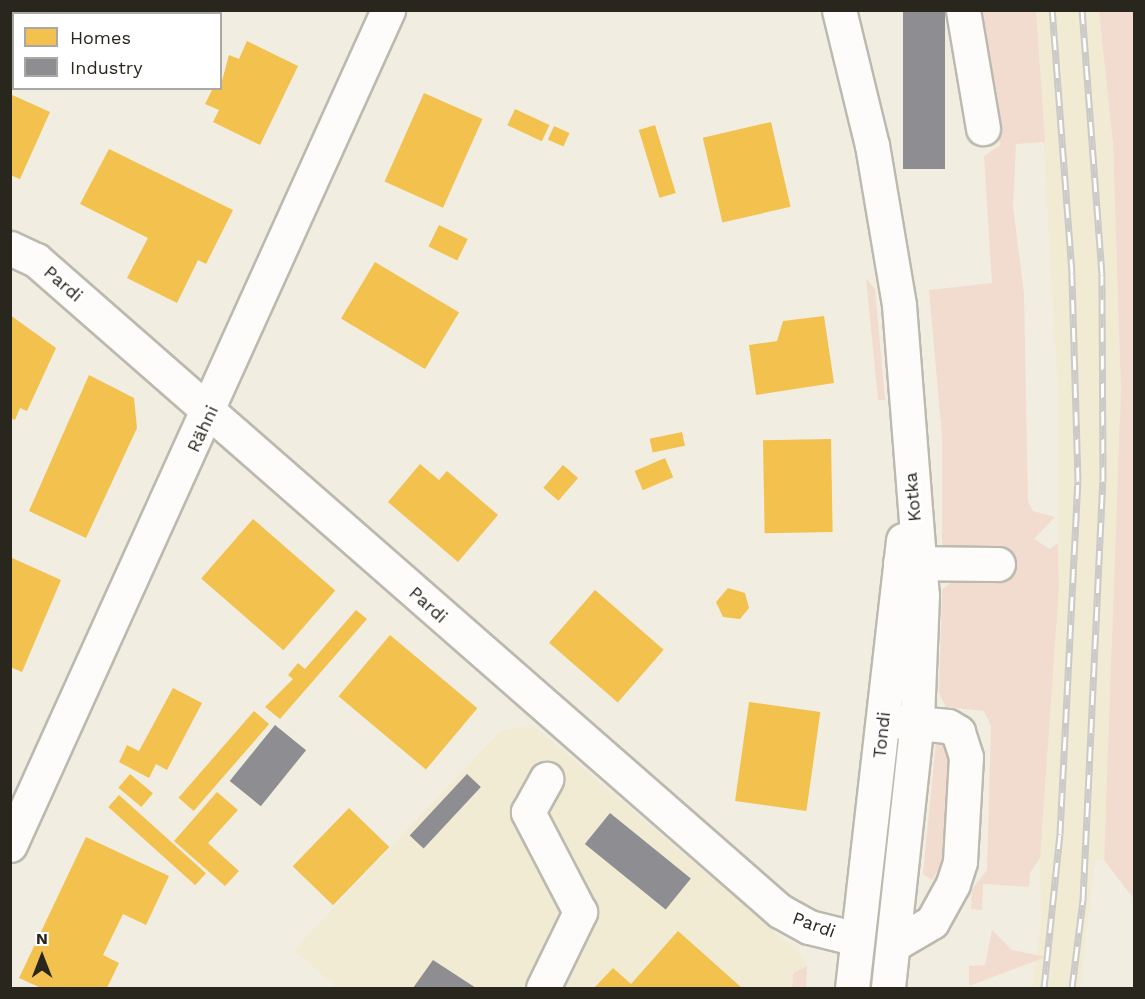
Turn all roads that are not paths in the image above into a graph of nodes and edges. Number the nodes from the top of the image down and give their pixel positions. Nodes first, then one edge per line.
1 (388, 10) edge
2 (839, 10) edge
3 (963, 10) edge
4 (983, 128) dead end
5 (10, 248) edge
6 (211, 411) junction
7 (911, 482) joint
8 (910, 563) junction
9 (999, 564) dead end
10 (917, 720) junction
11 (883, 726) junction
12 (546, 779) dead end
13 (10, 845) edge
14 (857, 939) junction
15 (896, 943) junction
16 (543, 988) edge
17 (852, 988) edge
18 (888, 988) edge

1 - 6 street, Rähni
2 - 7 street, Kotka
3 - 4 street
5 - 6 street, Pardi
6 - 13 street, Rähni
6 - 14 street, Pardi
7 - 8 street, Tondi
8 - 9 street
8 - 10 street
8 - 11 street, Tondi
10 - 11 street
10 - 15 street
10 - 15 street
11 - 14 street, Tondi
12 - 16 street
14 - 17 street, Tondi
15 - 18 street

